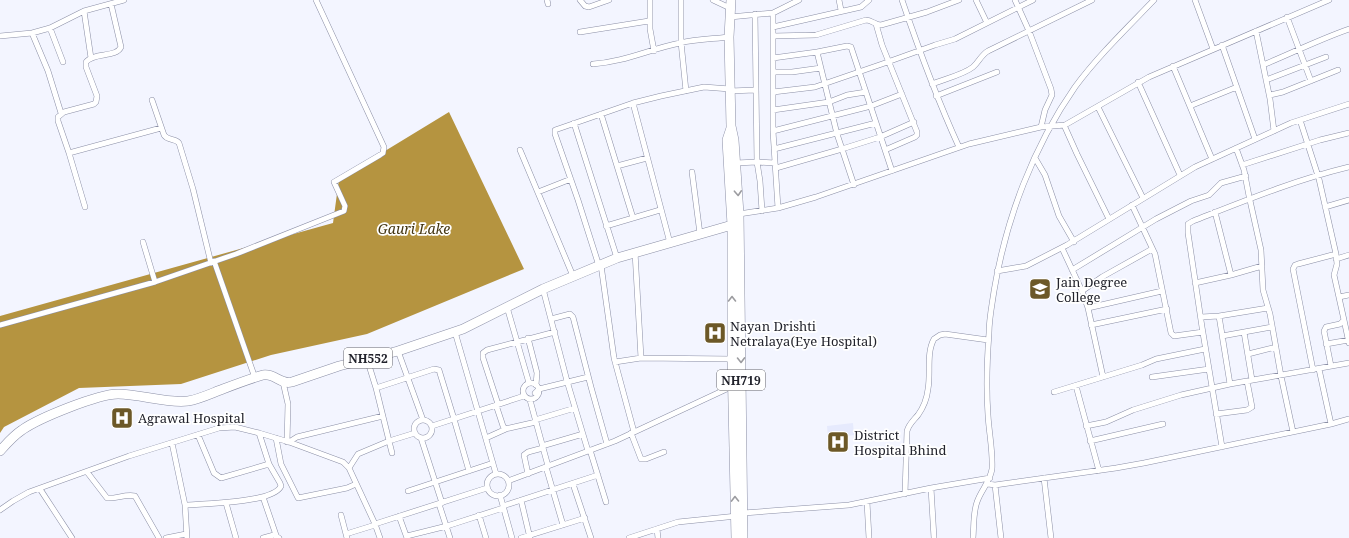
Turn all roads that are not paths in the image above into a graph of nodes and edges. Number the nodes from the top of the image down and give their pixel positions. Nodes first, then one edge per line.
1 (124, 0) edge
2 (316, 0) edge
3 (580, 0) edge
4 (609, 0) edge
5 (650, 0) edge
6 (681, 0) edge
7 (713, 0) edge
8 (783, 0) edge
9 (800, 0) edge
10 (839, 0) edge
11 (869, 0) edge
12 (908, 0) edge
13 (959, 0) edge
14 (976, 0) edge
15 (1015, 0) edge
16 (1033, 0) edge
17 (1092, 0) edge
18 (1154, 0) edge
19 (1195, 0) edge
20 (1329, 0) edge
21 (601, 1) edge
22 (902, 1) edge
23 (112, 4) junction
24 (784, 7) junction
25 (730, 8) edge
26 (1019, 8) junction
27 (841, 10) junction
28 (84, 11) junction
29 (773, 13) junction
30 (755, 14) junction
31 (1287, 17) junction
32 (908, 18) junction
33 (649, 21) junction
34 (987, 23) junction
35 (876, 24) junction
36 (773, 26) junction
37 (50, 28) junction
38 (1349, 29) edge
39 (1029, 31) junction
40 (1256, 31) junction
41 (580, 32) dead end
42 (32, 33) junction
43 (0, 36) edge
44 (773, 36) junction
45 (729, 37) junction
46 (681, 42) junction
47 (1222, 45) junction
48 (1213, 49) junction
49 (1299, 50) junction
50 (654, 51) junction
51 (919, 51) junction
52 (817, 52) junction
53 (1326, 57) dead end
54 (90, 58) junction
55 (773, 58) junction
56 (63, 62) dead end
57 (889, 62) junction
58 (593, 64) dead end
59 (1263, 65) junction
60 (1305, 65) junction
61 (1173, 66) junction
62 (821, 68) junction
63 (1338, 70) dead end
64 (772, 72) junction
65 (859, 72) junction
66 (997, 72) dead end
67 (1266, 80) junction
68 (1311, 81) junction
69 (1138, 82) junction
70 (825, 83) junction
71 (932, 84) junction
72 (1237, 87) junction
73 (730, 90) junction
74 (755, 90) junction
75 (686, 91) junction
76 (772, 92) junction
77 (866, 92) junction
78 (902, 94) junction
79 (1270, 95) junction
80 (936, 96) junction
81 (152, 100) dead end
82 (829, 102) junction
83 (633, 103) junction
84 (1349, 104) edge
85 (871, 106) junction
86 (1190, 106) junction
87 (1098, 107) junction
88 (773, 110) junction
89 (61, 113) junction
90 (601, 114) junction
91 (833, 117) junction
92 (1300, 120) junction
93 (574, 122) junction
94 (914, 122) junction
95 (876, 123) junction
96 (1064, 125) junction
97 (731, 126) junction
98 (1050, 126) junction
99 (1041, 127) junction
100 (161, 128) junction
101 (773, 131) junction
102 (1274, 131) junction
103 (1349, 133) edge
104 (837, 134) junction
105 (880, 137) junction
106 (1254, 139) junction
107 (1308, 144) junction
108 (959, 147) junction
109 (1236, 148) junction
110 (774, 149) junction
111 (842, 149) junction
112 (520, 150) dead end
113 (885, 150) junction
114 (69, 153) junction
115 (647, 158) junction
116 (1035, 158) junction
117 (1212, 159) junction
118 (757, 162) junction
119 (736, 163) junction
120 (1242, 165) junction
121 (617, 166) junction
122 (776, 166) junction
123 (1349, 167) edge
124 (892, 171) junction
125 (692, 172) dead end
126 (1318, 174) junction
127 (1180, 175) junction
128 (1246, 176) junction
129 (571, 179) junction
130 (854, 185) junction
131 (538, 192) junction
132 (1143, 198) junction
133 (1249, 199) junction
134 (1349, 200) edge
135 (1132, 205) junction
136 (1325, 206) junction
137 (85, 207) dead end
138 (778, 208) junction
139 (660, 210) junction
140 (762, 210) junction
141 (1215, 212) junction
142 (633, 218) junction
143 (1109, 219) junction
144 (736, 220) junction
145 (606, 226) junction
146 (1142, 227) junction
147 (700, 234) junction
148 (143, 242) dead end
149 (1074, 242) junction
150 (670, 243) junction
151 (1062, 248) junction
152 (1152, 249) junction
153 (635, 252) junction
154 (1349, 255) edge
155 (1336, 256) junction
156 (617, 258) junction
157 (212, 262) junction
158 (600, 265) junction
159 (1262, 266) junction
160 (1072, 270) junction
161 (997, 271) junction
162 (1231, 275) junction
163 (573, 276) junction
164 (155, 282) junction
165 (1195, 283) junction
166 (543, 289) junction
167 (1082, 291) junction
168 (1162, 291) junction
169 (1349, 295) edge
170 (1339, 297) junction
171 (507, 307) junction
172 (1088, 308) junction
173 (1268, 308) junction
174 (1167, 309) junction
175 (1342, 311) junction
176 (1349, 311) edge
177 (1219, 316) junction
178 (1201, 317) junction
179 (551, 319) junction
180 (1344, 320) junction
181 (1092, 324) junction
182 (0, 325) edge
183 (1272, 327) junction
184 (454, 332) junction
185 (554, 332) junction
186 (1203, 332) junction
187 (1244, 332) junction
188 (1222, 336) junction
189 (528, 338) junction
190 (988, 340) junction
191 (1349, 341) edge
192 (516, 342) junction
193 (1326, 344) junction
194 (1276, 347) junction
195 (1205, 349) junction
196 (398, 351) junction
197 (1248, 354) junction
198 (641, 358) junction
199 (367, 359) junction
200 (732, 359) junction
201 (615, 362) junction
202 (1349, 363) edge
203 (1331, 366) junction
204 (1209, 369) junction
205 (1316, 369) junction
206 (588, 376) junction
207 (1281, 376) junction
208 (1152, 377) dead end
209 (255, 378) junction
210 (408, 378) junction
211 (1103, 378) junction
212 (567, 381) junction
213 (1249, 381) junction
214 (283, 382) junction
215 (741, 382) junction
216 (529, 383) junction
217 (1230, 384) junction
218 (732, 386) junction
219 (1076, 386) junction
220 (376, 388) junction
221 (1212, 388) junction
222 (1054, 392) dead end
223 (531, 394) junction
224 (497, 405) junction
225 (575, 408) junction
226 (478, 411) junction
227 (1216, 414) junction
228 (383, 416) junction
229 (454, 419) junction
230 (1349, 419) edge
231 (423, 420) junction
232 (536, 421) junction
233 (1164, 424) dead end
234 (1331, 424) junction
235 (432, 426) junction
236 (1086, 426) junction
237 (506, 429) junction
238 (1293, 432) junction
239 (258, 433) junction
240 (415, 433) junction
241 (633, 433) junction
242 (583, 434) junction
243 (198, 435) junction
244 (276, 438) junction
245 (421, 438) junction
246 (486, 438) junction
247 (389, 441) junction
248 (1090, 441) junction
249 (288, 442) junction
250 (172, 443) junction
251 (607, 444) junction
252 (543, 447) junction
253 (1222, 448) junction
254 (0, 451) edge
255 (589, 451) junction
256 (664, 452) dead end
257 (392, 453) dead end
258 (493, 463) junction
259 (269, 464) junction
260 (547, 467) junction
261 (349, 468) junction
262 (469, 471) junction
263 (1099, 471) junction
264 (88, 472) junction
265 (496, 474) junction
266 (528, 474) junction
267 (598, 475) junction
268 (1044, 478) junction
269 (508, 481) junction
270 (989, 481) junction
271 (435, 483) junction
272 (356, 484) junction
273 (573, 484) junction
274 (995, 485) junction
275 (487, 488) junction
276 (932, 488) junction
277 (40, 489) junction
278 (553, 490) junction
279 (408, 491) dead end
280 (905, 494) junction
281 (500, 495) junction
282 (263, 497) junction
283 (521, 500) junction
284 (606, 502) dead end
285 (867, 502) junction
286 (440, 503) junction
287 (226, 504) junction
288 (185, 505) junction
289 (503, 507) junction
290 (0, 510) edge
291 (341, 515) dead end
292 (479, 515) junction
293 (741, 515) junction
294 (400, 516) junction
295 (584, 518) junction
296 (375, 525) junction
297 (563, 525) junction
298 (447, 526) junction
299 (656, 529) junction
300 (186, 536) edge
301 (346, 536) edge
302 (278, 537) edge
303 (407, 537) edge
304 (529, 537) edge
305 (72, 538) edge
306 (159, 538) edge
307 (166, 538) edge
308 (236, 538) edge
309 (263, 538) edge
310 (380, 538) edge
311 (450, 538) edge
312 (486, 538) edge
313 (512, 538) edge
314 (521, 538) edge
315 (592, 538) edge
316 (629, 538) edge
317 (658, 538) edge
318 (736, 538) edge
319 (744, 538) edge
320 (869, 538) edge
321 (934, 538) edge
322 (973, 538) edge
323 (1001, 538) edge
324 (1051, 538) edge

1 - 23 street
2 - 157 street
3 - 21 street
4 - 21 street
5 - 33 street
6 - 46 street
7 - 25 street
8 - 24 street
9 - 24 street
10 - 27 street
11 - 27 street
12 - 22 street
13 - 32 street
14 - 34 street
15 - 26 street
16 - 26 street
17 - 39 street
18 - 98 street
19 - 48 street
20 - 31 street
22 - 32 street
23 - 28 street
23 - 54 street
24 - 29 street
25 - 30 street
25 - 45 highway, NH719
26 - 34 street
26 - 39 street
27 - 36 street
28 - 37 street
28 - 54 street
29 - 30 street
29 - 36 street
30 - 74 street
31 - 40 street
31 - 49 street
32 - 35 street
32 - 51 street
33 - 41 street
33 - 50 street
34 - 51 street
35 - 44 street
35 - 57 street
36 - 44 street
37 - 42 street
37 - 56 street
38 - 49 street
39 - 71 street
39 - 99 street
40 - 47 street
40 - 59 street
42 - 43 street
42 - 89 street
44 - 55 street
45 - 46 street
45 - 73 highway, NH719
46 - 50 street
46 - 75 street
47 - 48 street
47 - 72 street
48 - 61 street
49 - 59 street
49 - 60 street
50 - 58 street
51 - 57 street
51 - 71 street
52 - 55 street
52 - 62 street
52 - 65 street
53 - 60 street
54 - 89 street
55 - 64 street
57 - 65 street
57 - 78 street
59 - 67 street
60 - 67 street
60 - 68 street
61 - 69 street
61 - 86 street
62 - 64 street
62 - 70 street
63 - 68 street
64 - 76 street
65 - 70 street
65 - 77 street
66 - 80 street
67 - 79 street
68 - 79 street
69 - 87 street
69 - 127 street
70 - 76 street
70 - 82 street
71 - 80 street
72 - 86 street
72 - 106 street
73 - 74 street
73 - 75 street
73 - 97 highway, NH719
74 - 118 street
75 - 83 street
76 - 88 street
77 - 82 street
77 - 85 street
78 - 85 street
78 - 94 street
79 - 102 street
80 - 108 street
81 - 100 street
82 - 88 street
82 - 91 street
83 - 90 street
83 - 115 street
84 - 92 street
85 - 91 street
85 - 95 street
86 - 117 street
87 - 96 street
87 - 132 street
88 - 101 street
89 - 114 street
90 - 93 street
90 - 121 street
91 - 101 street
91 - 104 street
92 - 102 street
92 - 107 street
93 - 129 street
93 - 145 street
94 - 105 street
94 - 113 street
95 - 104 street
95 - 105 street
96 - 98 street
96 - 143 street
97 - 119 highway, NH719
97 - 144 highway, NH719
98 - 99 street
98 - 116 street
99 - 108 street
100 - 114 street
100 - 157 street
101 - 110 street
102 - 106 street
103 - 107 street
104 - 110 street
104 - 111 street
105 - 111 street
105 - 113 street
106 - 109 street
107 - 120 street
107 - 126 street
108 - 124 street
109 - 117 street
109 - 120 street
110 - 122 street
111 - 122 street
111 - 130 street
112 - 131 street
113 - 124 street
114 - 137 street
115 - 121 street
115 - 139 street
116 - 149 street
116 - 161 street
117 - 127 street
118 - 119 street
118 - 122 street
118 - 140 street
119 -> 144 highway, NH719
120 - 128 street
121 - 142 street
122 - 138 street
123 - 126 street
124 - 130 street
125 - 147 street
126 - 133 street
126 - 136 street
127 - 132 street
128 - 133 street
128 - 146 street
129 - 131 street
129 - 158 street
130 - 138 street
131 - 163 street
132 - 135 street
133 - 141 street
133 - 159 street
134 - 136 street
135 - 143 street
135 - 146 street
136 - 155 street
138 - 140 street
139 - 142 street
139 - 150 street
140 - 144 street
141 - 162 street
141 - 165 street
142 - 145 street
143 - 149 street
144 - 147 highway, NH552
200 -> 144 highway, NH719
144 -> 215 highway, NH719
145 - 156 street
146 - 152 street
146 - 160 street
147 - 150 highway, NH552
148 - 164 street
149 - 151 street
150 - 153 highway, NH552
151 - 160 street
151 - 161 street
152 - 167 street
152 - 168 street
153 - 156 highway, NH552
153 - 198 street
154 - 155 street
155 - 170 street
155 - 205 street
156 - 158 highway, NH552
157 - 164 street
157 - 209 street
158 - 163 highway, NH552
158 - 201 street
159 - 162 street
159 - 173 street
160 - 167 street
161 - 190 street
162 - 165 street
163 - 166 highway, NH552
164 - 182 street
165 - 178 street
166 - 171 highway, NH552
166 - 179 street
167 - 172 street
168 - 172 street
168 - 174 street
169 - 170 street
170 - 175 street
171 - 184 highway, NH552
171 - 192 street
172 - 181 street
173 - 177 street
173 - 183 street
174 - 181 street
174 - 186 street
175 - 176 street
175 - 180 street
177 - 178 street
177 - 188 street
178 - 186 street
179 - 185 street
179 - 206 street
180 - 191 street
180 - 193 street
181 - 211 street
183 - 187 street
183 - 194 street
184 - 196 highway, NH552
184 - 226 street
185 - 189 street
185 - 212 street
186 - 195 street
187 - 188 street
187 - 197 street
188 - 217 street
189 - 192 street
189 - 223 street
190 - 270 street
190 - 280 street
191 - 193 street
192 - 216 street
192 - 224 street
193 - 203 street
194 - 197 street
194 - 207 street
195 - 204 street
195 - 211 street
196 - 199 highway, NH552
196 - 210 street
197 - 213 street
198 - 200 street
198 - 201 street
199 - 214 highway, NH552
199 - 220 street
200 - 218 highway, NH719
201 - 241 street
202 - 203 street
203 - 205 street
204 - 208 street
204 - 221 street
205 - 207 street
205 - 234 street
206 - 212 street
206 - 251 street
207 - 213 street
207 - 238 street
209 - 214 highway
209 - 254 highway
210 - 220 street
210 - 229 street
210 - 231 street
211 - 219 street
212 - 223 street
212 - 225 street
213 - 217 street
213 - 227 street
214 - 249 street
215 - 218 street
215 - 293 highway, NH719
216 - 223 street
216 - 223 street
217 - 221 street
218 - 241 street
293 -> 218 highway, NH719
219 - 222 street
219 - 236 street
220 - 228 street
221 - 227 street
221 - 236 street
223 - 224 street
223 - 232 street
224 - 226 street
224 - 237 street
225 - 232 street
225 - 242 street
226 - 229 street
226 - 246 street
227 - 253 street
228 - 247 street
228 - 249 street
229 - 235 street
229 - 262 street
230 - 234 street
231 - 235 street
231 - 240 street
232 - 237 street
232 - 252 street
233 - 248 street
234 - 238 street
235 - 245 street
236 - 248 street
237 - 246 street
238 - 253 street
239 - 243 street
239 - 244 street
239 - 259 street
240 - 245 street
240 - 247 street
241 - 251 street
241 - 256 street
242 - 252 street
242 - 255 street
243 - 250 street
243 - 259 street
244 - 249 street
244 - 272 street
245 - 271 street
246 - 258 street
247 - 257 street
247 - 261 street
248 - 263 street
249 - 261 street
250 - 264 street
250 - 288 street
251 - 255 street
252 - 260 street
252 - 266 street
253 - 263 street
255 - 260 street
255 - 267 street
258 - 262 street
258 - 265 street
259 - 282 street
260 - 266 street
260 - 278 street
261 - 272 street
262 - 271 street
263 - 268 street
264 - 277 street
264 - 306 street
265 - 269 street
265 - 275 street
266 - 269 street
267 - 273 street
267 - 284 street
268 - 274 street
268 - 324 street
269 - 281 street
270 - 274 street
270 - 276 street
270 - 322 street
271 - 279 street
271 - 286 street
272 - 296 street
273 - 278 street
273 - 295 street
274 - 323 street
275 - 281 street
275 - 286 street
276 - 280 street
276 - 321 street
277 - 290 street
277 - 305 street
278 - 283 street
278 - 297 street
280 - 285 street
281 - 289 street
282 - 287 street
282 - 302 street
283 - 289 street
283 - 304 street
285 - 293 street
285 - 320 street
286 - 294 street
286 - 298 street
287 - 288 street
287 - 308 street
288 - 300 street
289 - 292 street
289 - 313 street
291 - 301 street
292 - 298 street
292 - 312 street
293 - 299 street
293 - 318 highway, NH719
293 - 319 highway, NH719
294 - 296 street
294 - 303 street
295 - 297 street
295 - 315 street
296 - 301 street
296 - 310 street
297 - 304 street
298 - 303 street
298 - 311 street
299 - 316 street
299 - 317 street
300 - 307 street
302 - 309 street
304 - 314 street

